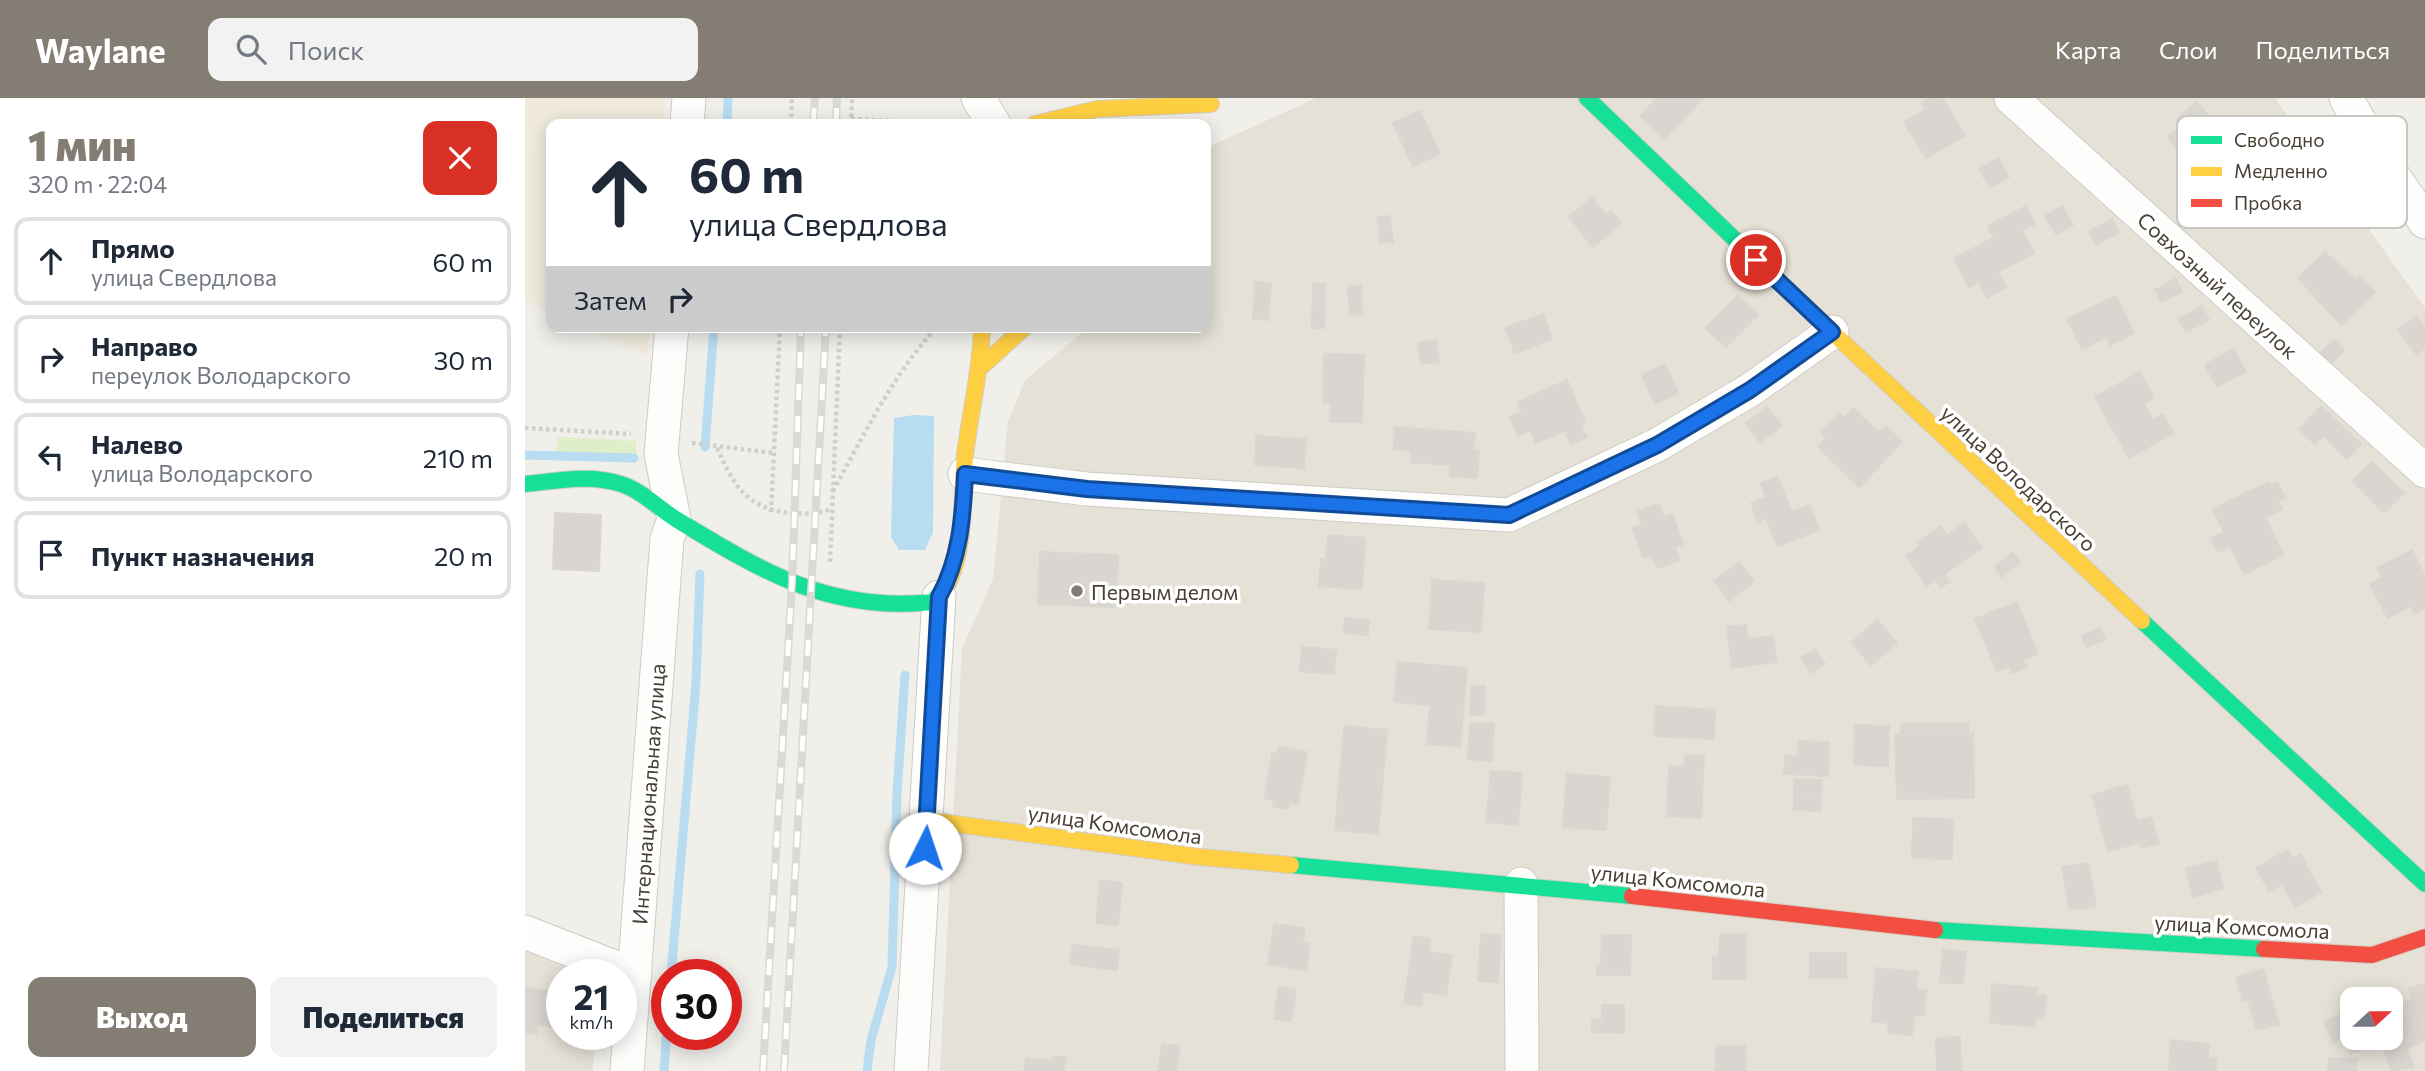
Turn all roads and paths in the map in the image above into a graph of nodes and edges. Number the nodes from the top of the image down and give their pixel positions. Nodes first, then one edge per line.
1 (689, 98) edge
2 (792, 98) edge
3 (852, 98) edge
4 (978, 98) edge
5 (1587, 98) edge
6 (2011, 98) edge
7 (2346, 98) edge
8 (1218, 101) edge
9 (2356, 116) edge
10 (687, 119) edge
11 (791, 119) edge
12 (851, 119) edge
13 (991, 119) edge
14 (1070, 119) edge
15 (1195, 119) edge
16 (2407, 196) edge
17 (2425, 222) edge
18 (1832, 332) junction
19 (672, 333) edge
20 (781, 333) edge
21 (840, 333) edge
22 (931, 333) edge
23 (982, 333) edge
24 (1018, 333) edge
25 (982, 366) junction
26 (525, 428) edge
27 (675, 441) junction
28 (717, 447) junction
29 (774, 453) junction
30 (2425, 471) edge
31 (965, 474) junction
32 (525, 484) edge
33 (832, 495) junction
34 (831, 509) junction
35 (771, 512) junction
36 (674, 519) junction
37 (944, 587) junction
38 (832, 598) junction
39 (926, 820) junction
40 (1521, 884) junction
41 (2425, 884) edge
42 (525, 932) edge
43 (2425, 937) edge
44 (594, 959) edge
45 (636, 959) edge
46 (629, 1050) edge
47 (627, 1071) edge
48 (911, 1071) edge
49 (1522, 1071) edge

1 - 10 street
2 - 11 path
3 - 12 path
4 - 13 street
5 - 18 street, улица Володарского
6 - 30 street, Совхозный переулок
7 - 9 street
8 - 14 street
8 - 15 street
16 - 17 street
18 - 31 street
18 - 41 street, улица Володарского
19 - 27 street
20 - 29 path
21 - 33 path
22 - 33 path
23 - 25 street
24 - 25 street
25 - 31 street
26 - 27 path
27 - 28 path
27 - 36 street
28 - 29 path
28 - 35 path
29 - 35 path
31 - 37 street
32 - 36 street
33 - 34 path
34 - 35 path
34 - 38 path
36 - 38 street
36 - 45 street, Интернациональная улица
37 - 38 street
37 - 39 street
39 - 40 street, улица Комсомола
39 - 48 street
40 - 43 street, улица Комсомола
40 - 49 street
42 - 44 street
46 - 47 street, Интернациональная улица

